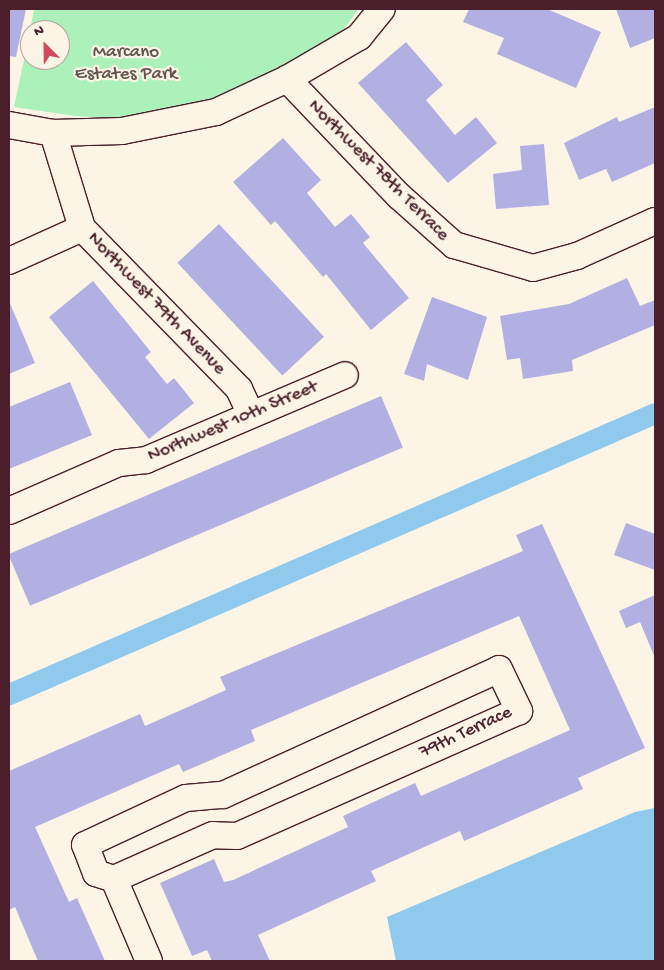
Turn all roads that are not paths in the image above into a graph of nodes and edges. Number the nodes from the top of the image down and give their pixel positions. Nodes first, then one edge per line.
1 (382, 9) edge
2 (287, 79) junction
3 (9, 125) edge
4 (53, 133) junction
5 (655, 221) edge
6 (82, 228) junction
7 (9, 261) edge
8 (345, 374) dead end
9 (250, 413) junction
10 (9, 511) edge
11 (114, 879) junction
12 (149, 961) edge

1 - 2 street
2 - 4 street
2 - 5 street, Northwest 78th Terrace
3 - 4 street
4 - 6 street, Northwest 79th Avenue
6 - 7 street
6 - 9 street, Northwest 79th Avenue
8 - 9 street, Northwest 10th Street
9 - 10 street, Northwest 10th Street
11 - 11 street, 79th Terrace
11 - 12 street

